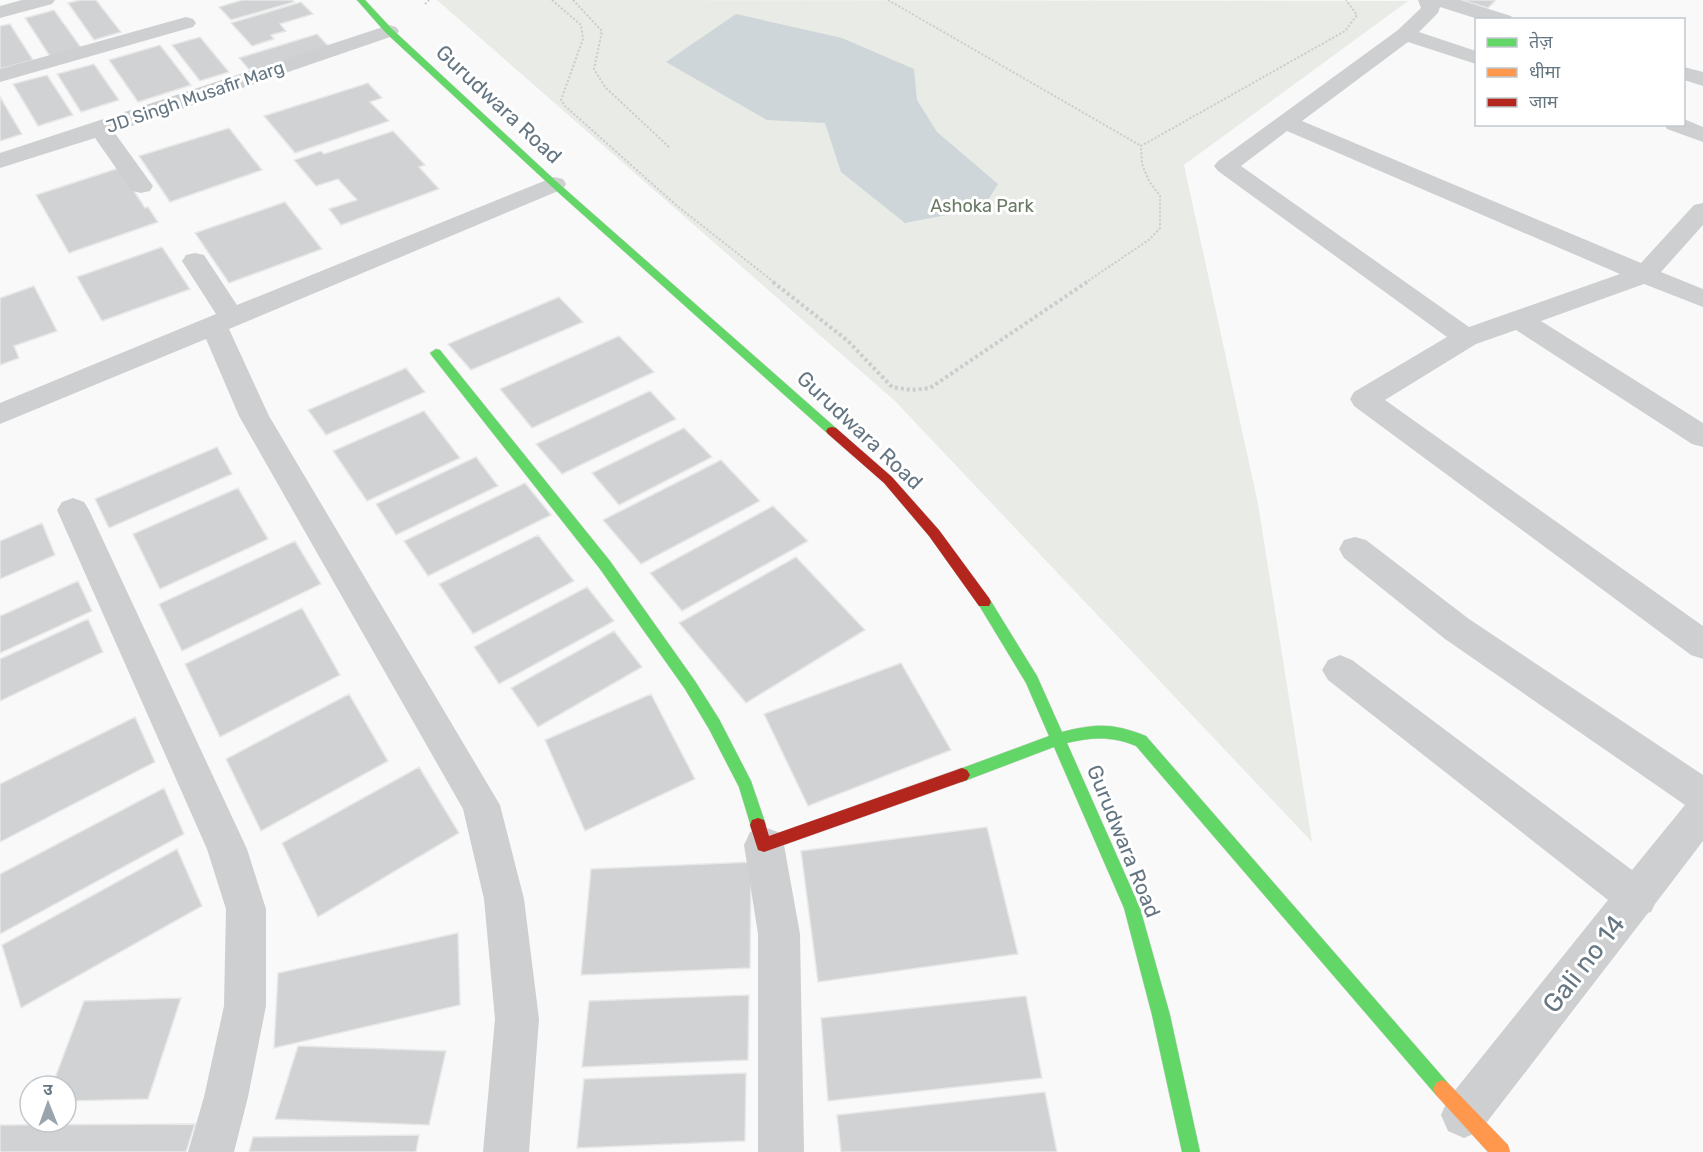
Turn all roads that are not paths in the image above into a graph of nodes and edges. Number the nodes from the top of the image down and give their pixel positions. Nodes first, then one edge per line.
1 (45, 0) edge
2 (361, 0) edge
3 (1428, 0) edge
4 (1439, 0) edge
5 (0, 12) edge
6 (1498, 18) edge
7 (186, 23) dead end
8 (389, 31) junction
9 (1405, 34) junction
10 (1475, 58) edge
11 (1685, 74) edge
12 (0, 76) edge
13 (1703, 79) edge
14 (1287, 123) junction
15 (101, 129) junction
16 (0, 161) edge
17 (554, 184) junction
18 (141, 186) dead end
19 (1703, 210) edge
20 (195, 261) dead end
21 (1645, 274) junction
22 (1703, 299) edge
23 (1519, 319) junction
24 (223, 322) junction
25 (1466, 338) junction
26 (436, 353) dead end
27 (0, 414) edge
28 (1703, 437) edge
29 (73, 510) dead end
30 (1355, 549) dead end
31 (1703, 645) edge
32 (1340, 670) dead end
33 (1059, 740) junction
34 (1703, 796) edge
35 (1703, 811) edge
36 (764, 845) junction
37 (1637, 898) junction
38 (1464, 1115) junction
39 (211, 1152) edge
40 (506, 1152) edge
41 (781, 1152) edge
42 (1191, 1152) edge
43 (1501, 1152) edge

1 - 5 street
2 - 8 street, Gurudwara Road
3 - 9 street
4 - 6 street
7 - 12 street
8 - 15 street, JD Singh Musafir Marg
8 - 17 street, Gurudwara Road
9 - 10 street
9 - 14 street
11 - 13 street
14 - 21 street
14 - 25 street
15 - 16 street, JD Singh Musafir Marg
15 - 18 street
17 - 24 street
17 - 33 street, Gurudwara Road
19 - 21 street
20 - 24 street
21 - 22 street
21 - 23 street
23 - 25 street
23 - 28 street
24 - 27 street
24 - 40 street
25 - 31 street
26 - 36 street
29 - 39 street
30 - 34 street
32 - 37 street
33 - 36 street
33 - 38 street
33 - 42 street, Gurudwara Road
35 - 37 street, Gali no 14
36 - 41 street
37 - 38 street, Gali no 14
38 - 43 street

